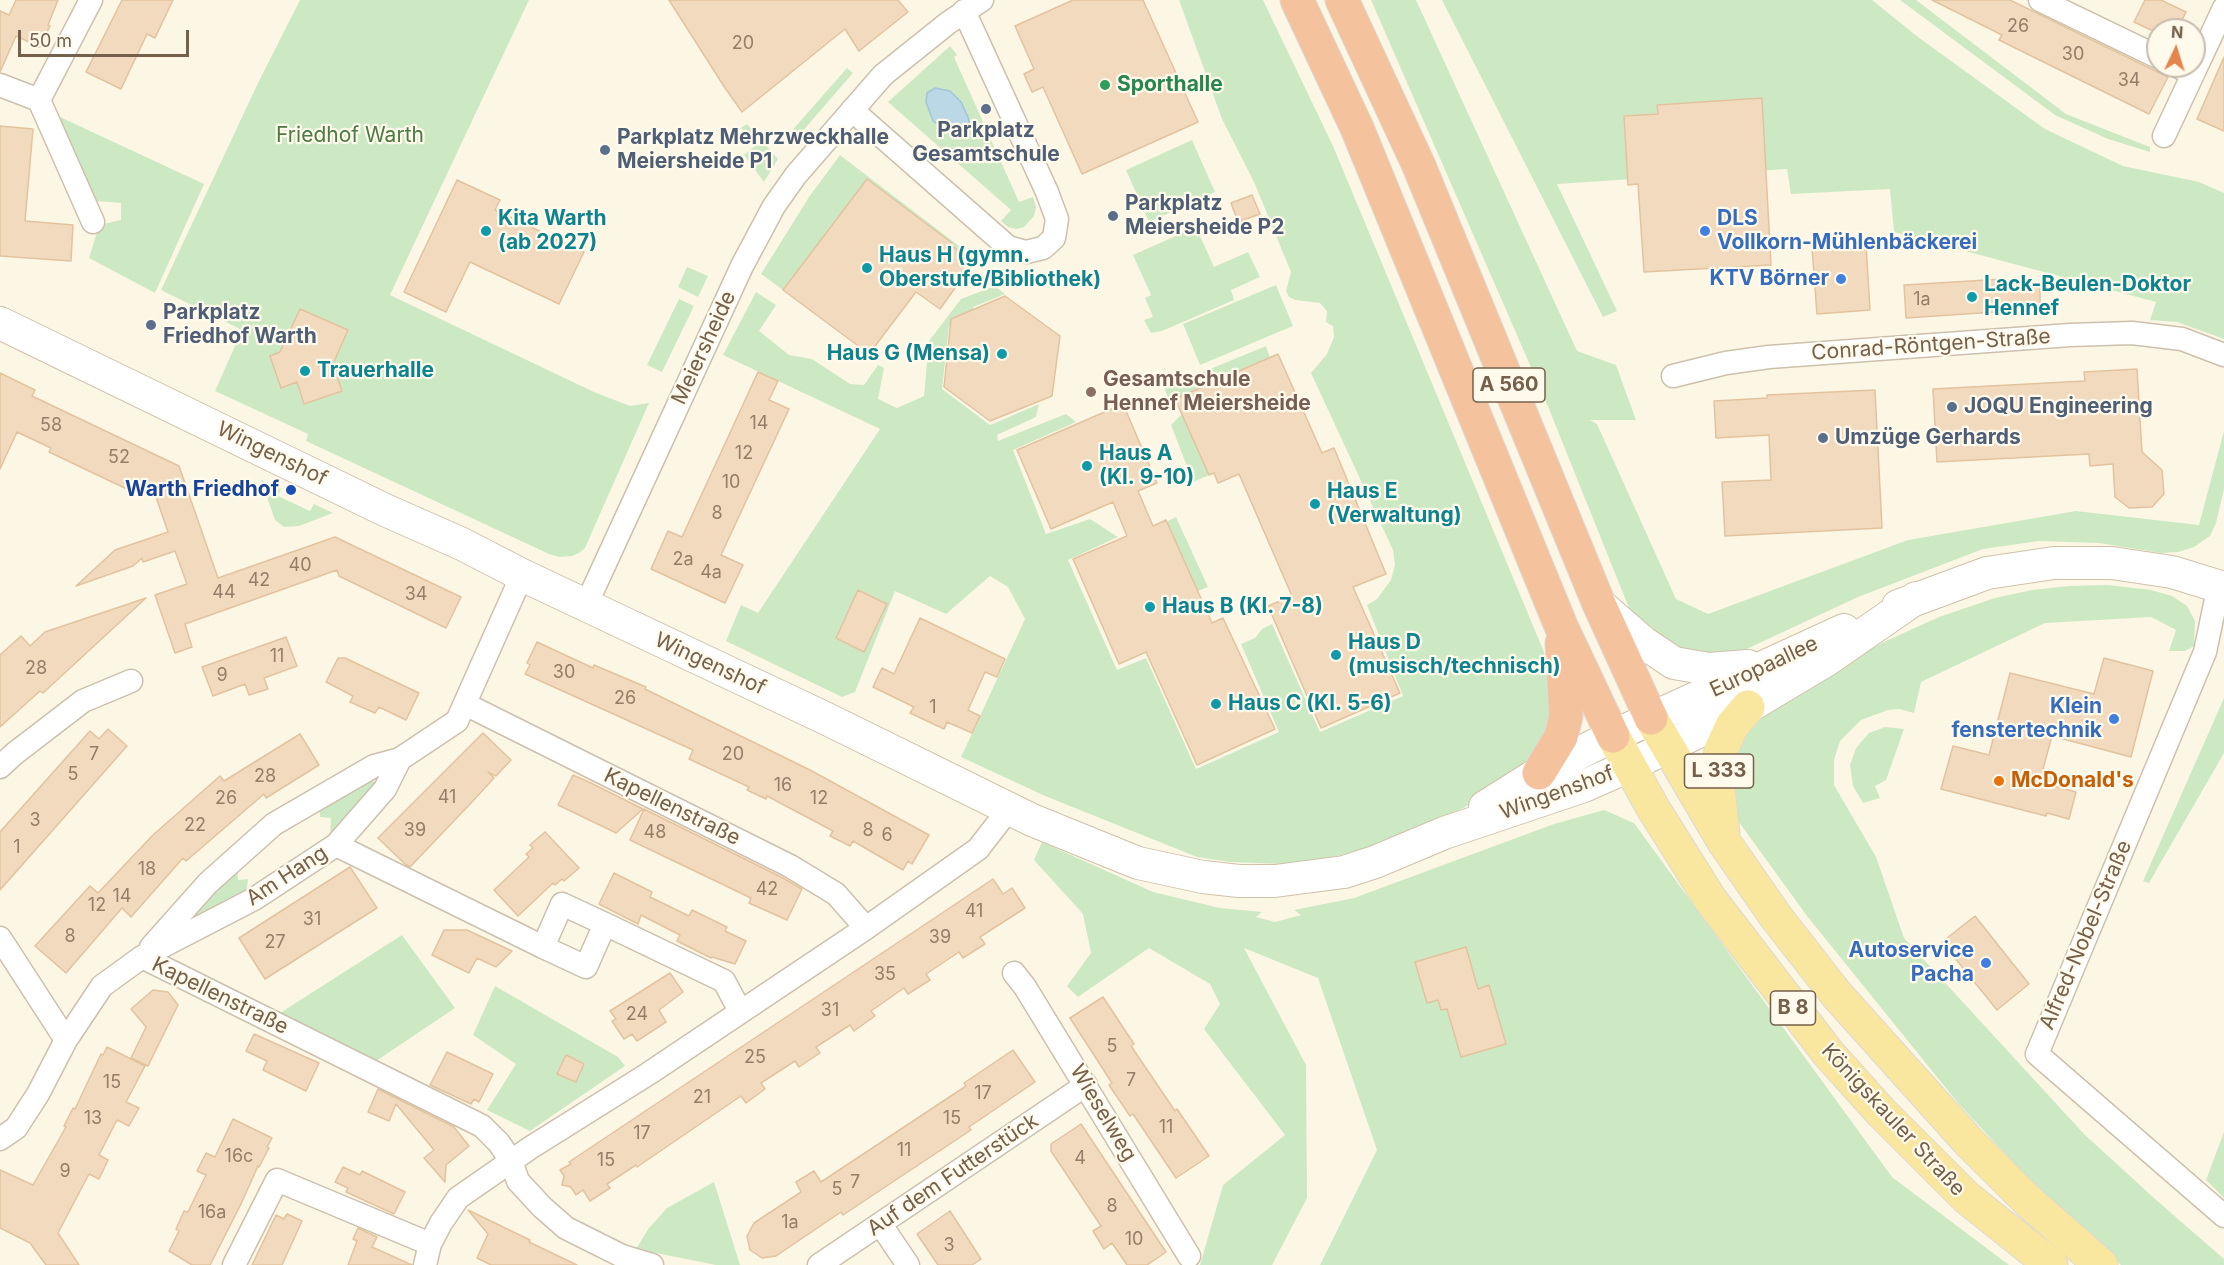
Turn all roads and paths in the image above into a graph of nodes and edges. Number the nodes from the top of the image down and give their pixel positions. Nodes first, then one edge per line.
1 (91, 0) edge
2 (1296, 0) edge
3 (1342, 0) edge
4 (2040, 0) edge
5 (973, 6) edge
6 (2224, 8) edge
7 (2206, 37) edge
8 (2146, 51) edge
9 (2182, 78) edge
10 (0, 85) edge
11 (39, 100) junction
12 (852, 110) junction
13 (2164, 136) dead end
14 (93, 222) dead end
15 (0, 323) edge
16 (2224, 355) edge
17 (1673, 376) dead end
18 (522, 575) junction
19 (2222, 577) edge
20 (1916, 598) junction
21 (1599, 604) junction
22 (586, 605) junction
23 (1561, 626) junction
24 (1767, 665) junction
25 (131, 681) dead end
26 (465, 704) junction
27 (1748, 707) junction
28 (1651, 718) junction
29 (1613, 736) junction
30 (1667, 746) junction
31 (400, 759) junction
32 (1629, 766) junction
33 (0, 767) edge
34 (1539, 773) junction
35 (1009, 809) junction
36 (1444, 833) junction
37 (1724, 842) junction
38 (336, 845) junction
39 (605, 924) junction
40 (866, 928) junction
41 (0, 938) edge
42 (543, 947) junction
43 (142, 957) junction
44 (1014, 973) dead end
45 (740, 1011) junction
46 (66, 1040) junction
47 (1086, 1085) junction
48 (0, 1139) edge
49 (512, 1161) junction
50 (2224, 1216) edge
51 (881, 1225) junction
52 (427, 1255) edge
53 (1189, 1256) dead end
54 (234, 1265) edge
55 (652, 1265) edge
56 (819, 1265) edge
57 (908, 1265) edge
58 (2051, 1265) edge
59 (2101, 1265) edge

1 - 11 street
2 - 23 highway, A 560
3 - 21 highway, A 560
4 - 8 street
5 - 12 street, Meiersheide
5 - 12 street, Meiersheide
6 - 7 street
9 - 13 street
10 - 11 street
11 - 14 street
12 - 22 street, Meiersheide
15 - 18 main road, Wingenshof
16 - 17 street, Conrad-Röntgen-Straße
18 - 22 main road, Wingenshof
18 - 26 street, Am Hang
19 - 20 main road, Europaallee / L 333
19 - 50 street, Alfred-Nobel-Straße
20 - 24 main road, Europaallee / L 333
20 - 27 main road, Europaallee / L 333
21 - 24 main road
21 - 28 highway, A 560
22 - 35 main road, Wingenshof
23 - 29 highway, A 560
23 - 34 highway
24 - 28 main road, Europaallee / L 333
25 - 33 street
26 - 31 street, Am Hang
26 - 40 street, Kapellenstraße
27 - 30 main road, Europaallee / L 333
27 - 37 main road, L 333
28 - 29 main road, Europaallee / L 333
28 - 30 main road, B 8
29 - 32 main road, B 8
29 - 34 main road, Wingenshof
30 - 32 main road, Wingenshof / L 333
30 - 37 main road, B 8
31 - 38 street, Am Hang
31 - 43 street, Am Hang
32 - 36 main road, Wingenshof
32 - 58 main road, Königskauler Straße / B 8
34 - 36 main road, Wingenshof
35 - 36 main road, Wingenshof
35 - 40 street
37 - 59 main road, Königskauler Straße / B 8
38 - 42 street
38 - 43 street, Am Hang
39 - 42 street
39 - 42 street
39 - 45 street
40 - 45 street
41 - 46 street
43 - 46 street, Am Hang
43 - 49 street, Kapellenstraße
44 - 47 street, Wieselweg
45 - 49 street
46 - 48 street, Am Hang
47 - 51 street, Auf dem Futterstück
47 - 53 street, Wieselweg
49 - 52 street
49 - 55 street
51 - 56 street, Auf dem Futterstück
51 - 57 street
52 - 54 street

